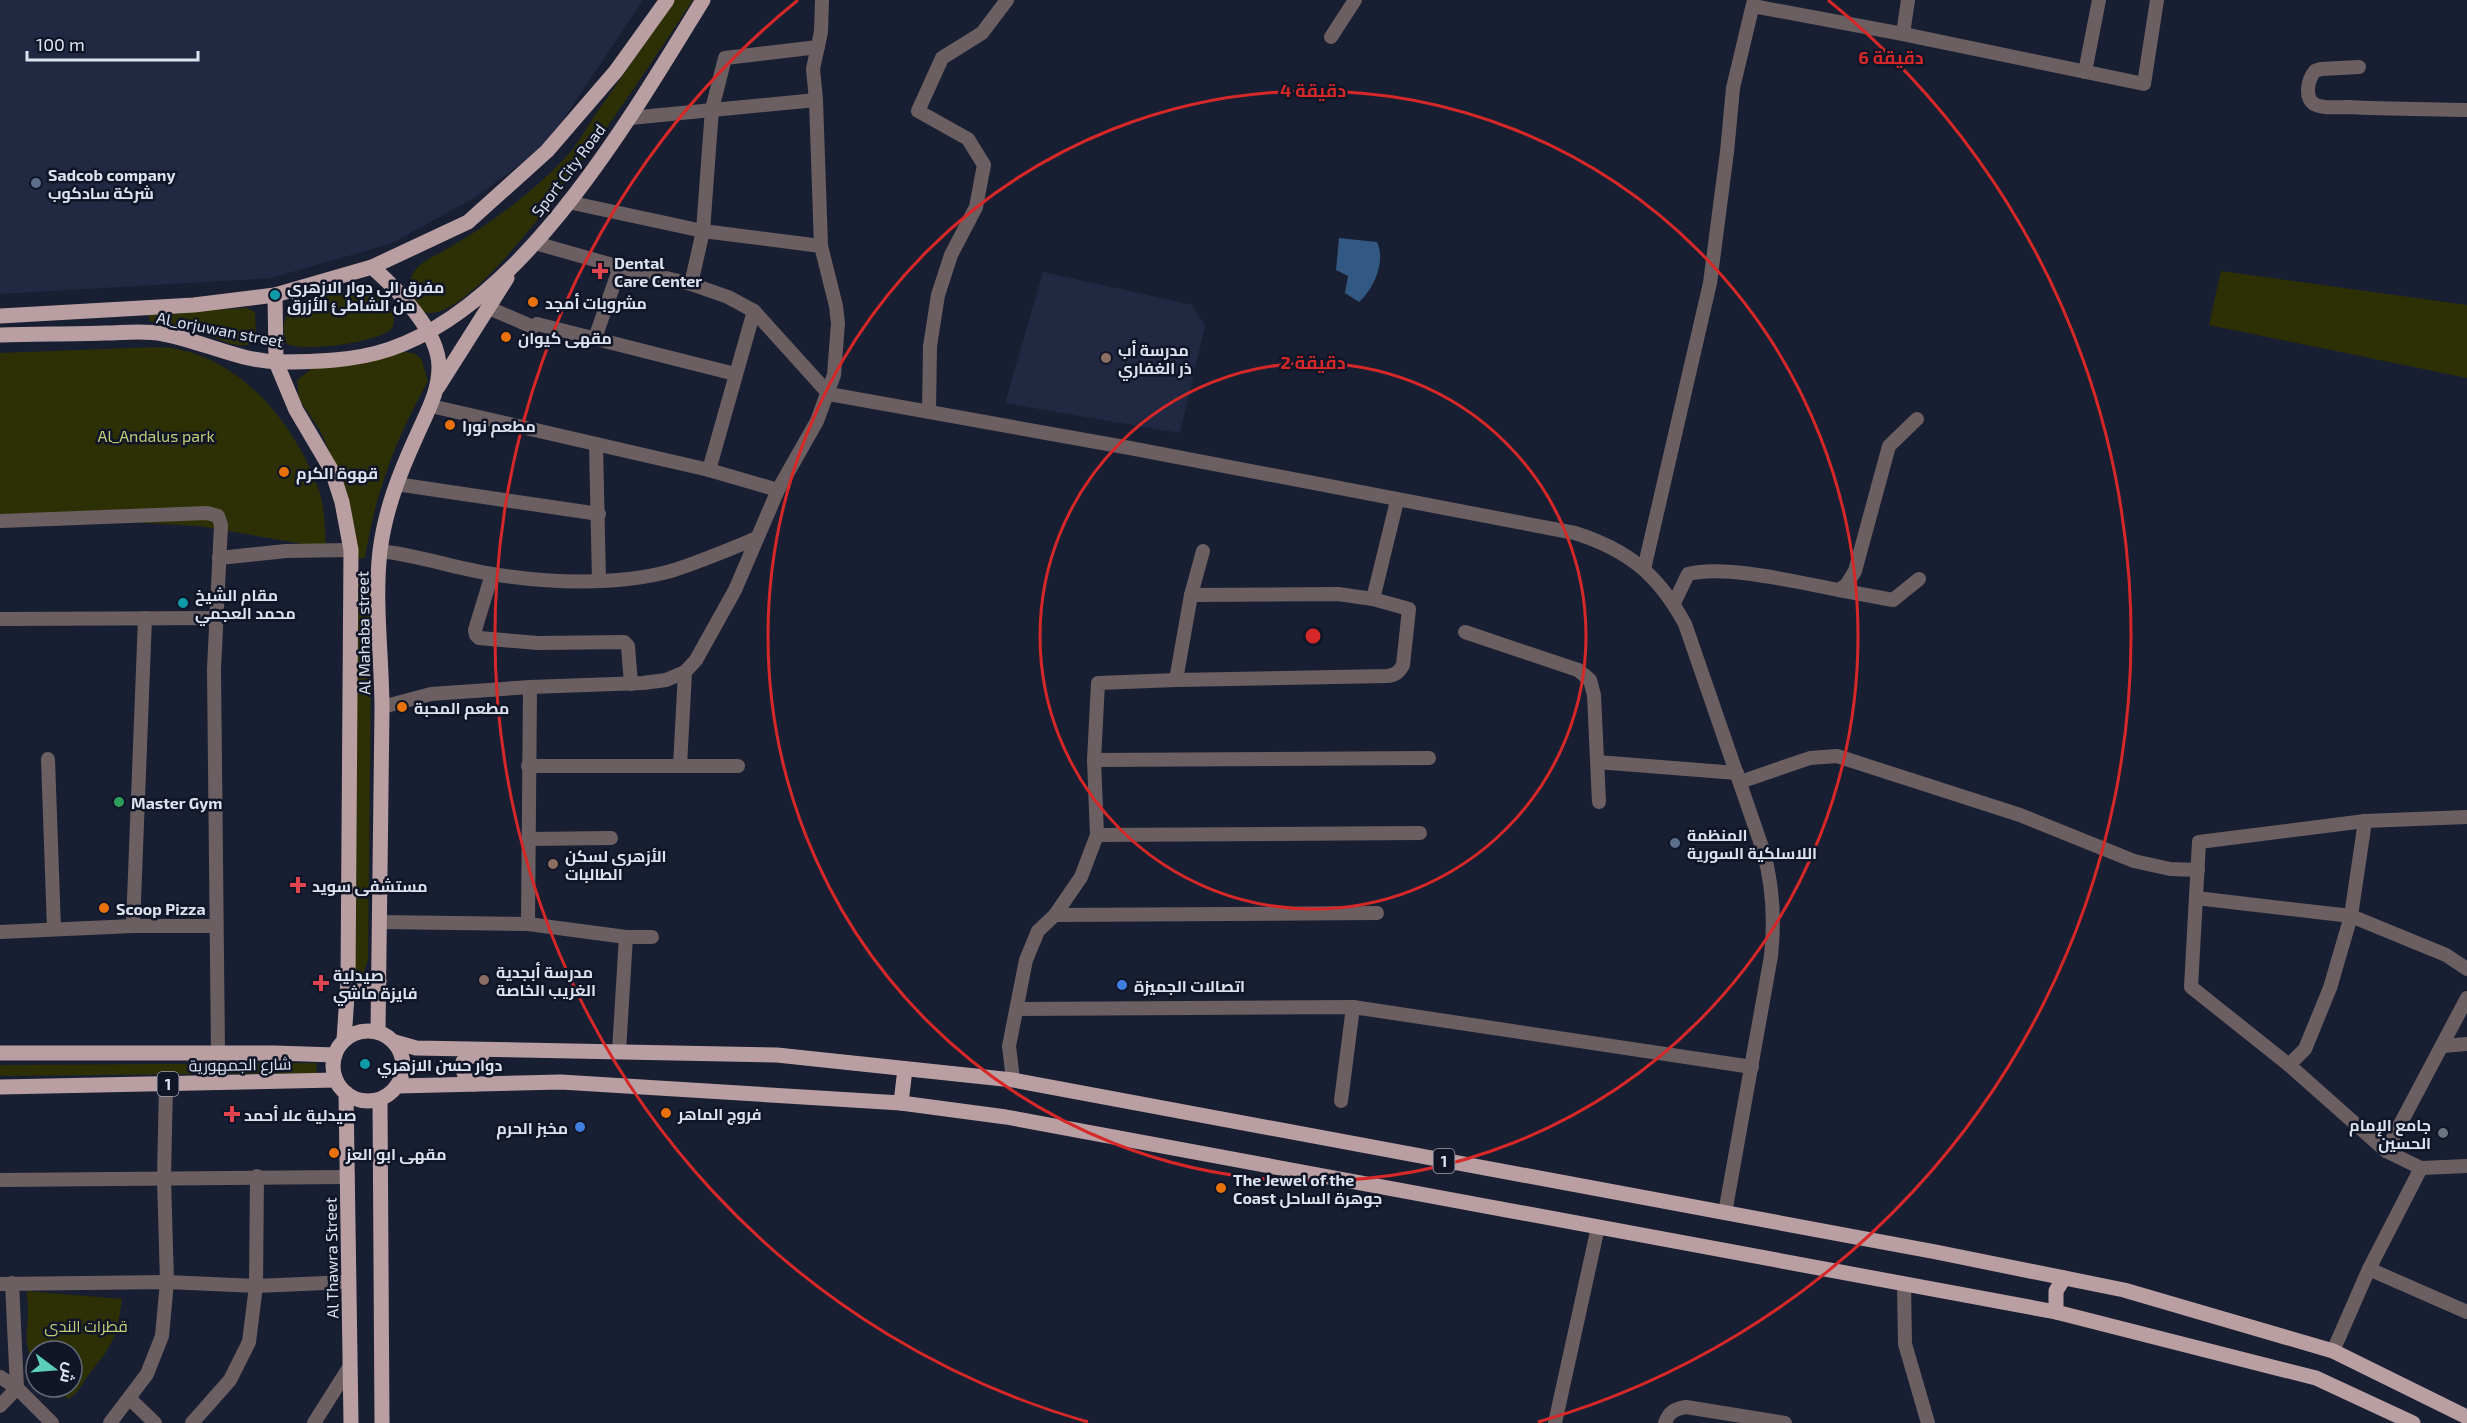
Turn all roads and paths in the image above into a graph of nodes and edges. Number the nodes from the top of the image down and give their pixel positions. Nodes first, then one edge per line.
1 (667, 0) edge
2 (703, 0) edge
3 (822, 0) edge
4 (1007, 0) edge
5 (1355, 0) edge
6 (1908, 0) edge
7 (2099, 0) edge
8 (2157, 0) edge
9 (1753, 3) edge
10 (1903, 34) junction
11 (1331, 37) dead end
12 (818, 47) junction
13 (2359, 68) dead end
14 (2085, 72) junction
15 (816, 100) junction
16 (712, 109) junction
17 (2467, 110) edge
18 (630, 118) junction
19 (568, 202) junction
20 (703, 231) junction
21 (535, 243) junction
22 (821, 246) junction
23 (516, 261) junction
24 (372, 267) junction
25 (620, 267) junction
26 (691, 284) junction
27 (275, 295) junction
28 (489, 308) junction
29 (754, 311) junction
30 (0, 316) edge
31 (427, 332) junction
32 (0, 335) edge
33 (596, 338) junction
34 (276, 362) junction
35 (735, 374) junction
36 (436, 390) junction
37 (829, 394) junction
38 (431, 406) junction
39 (929, 412) junction
40 (1917, 419) dead end
41 (596, 444) junction
42 (709, 470) junction
43 (396, 484) junction
44 (778, 489) junction
45 (1397, 501) junction
46 (598, 514) junction
47 (0, 521) edge
48 (757, 538) junction
49 (351, 550) junction
50 (380, 550) junction
51 (1203, 551) dead end
52 (219, 558) junction
53 (1644, 569) junction
54 (352, 573) junction
55 (379, 573) junction
56 (492, 574) junction
57 (1919, 579) dead end
58 (599, 581) junction
59 (1839, 590) junction
60 (1191, 595) junction
61 (1373, 599) junction
62 (1674, 603) junction
63 (145, 618) junction
64 (218, 618) junction
65 (0, 619) edge
66 (1465, 632) dead end
67 (685, 672) junction
68 (1176, 680) junction
69 (631, 684) junction
70 (530, 687) junction
71 (382, 707) junction
72 (1429, 758) dead end
73 (48, 759) dead end
74 (1094, 760) junction
75 (1597, 762) junction
76 (528, 766) junction
77 (680, 766) junction
78 (738, 766) dead end
79 (1738, 778) junction
80 (1599, 802) dead end
81 (2467, 817) edge
82 (2365, 821) junction
83 (1420, 833) dead end
84 (1097, 835) junction
85 (611, 838) dead end
86 (529, 839) junction
87 (2198, 870) junction
88 (2196, 898) junction
89 (1377, 913) dead end
90 (1055, 915) junction
91 (2351, 916) junction
92 (379, 922) junction
93 (528, 924) junction
94 (133, 926) junction
95 (215, 926) junction
96 (54, 929) junction
97 (0, 932) edge
98 (626, 937) junction
99 (652, 937) dead end
100 (2467, 969) edge
101 (348, 981) junction
102 (379, 981) junction
103 (2467, 998) edge
104 (1353, 1007) junction
105 (1017, 1009) junction
106 (378, 1032) junction
107 (344, 1040) junction
108 (395, 1042) junction
109 (2467, 1044) edge
110 (2443, 1046) junction
111 (520, 1050) junction
112 (619, 1052) junction
113 (0, 1053) edge
114 (218, 1053) junction
115 (335, 1055) junction
116 (2289, 1065) junction
117 (1752, 1067) junction
118 (905, 1069) junction
119 (336, 1080) junction
120 (1013, 1080) junction
121 (166, 1084) junction
122 (474, 1084) junction
123 (398, 1086) junction
124 (0, 1087) edge
125 (346, 1094) junction
126 (380, 1100) junction
127 (1341, 1101) dead end
128 (900, 1103) junction
129 (2386, 1151) junction
130 (2467, 1166) edge
131 (2421, 1168) junction
132 (257, 1176) junction
133 (348, 1177) junction
134 (164, 1178) junction
135 (0, 1180) edge
136 (1725, 1213) junction
137 (1598, 1227) junction
138 (2369, 1269) junction
139 (2064, 1278) junction
140 (167, 1282) junction
141 (349, 1282) junction
142 (6, 1284) edge
143 (1904, 1284) junction
144 (256, 1286) junction
145 (2056, 1312) junction
146 (2467, 1312) edge
147 (2332, 1351) junction
148 (350, 1366) junction
149 (0, 1377) edge
150 (17, 1388) junction
151 (130, 1399) junction
152 (0, 1406) edge
153 (2467, 1417) edge
154 (52, 1423) edge
155 (110, 1423) edge
156 (155, 1423) edge
157 (192, 1423) edge
158 (314, 1423) edge
159 (351, 1423) edge
160 (382, 1423) edge
161 (1555, 1423) edge
162 (1665, 1423) edge
163 (1785, 1423) edge
164 (1928, 1423) edge
165 (2413, 1423) edge

1 - 24 main road, Sport City Road
2 - 18 main road, Sport City Road
3 - 12 street
4 - 39 street
5 - 11 street
6 - 10 street
7 - 14 street
8 - 14 street
9 - 10 street
9 - 53 street
10 - 14 street
12 - 15 street
12 - 16 street
13 - 17 street
15 - 16 street
15 - 22 street
16 - 18 street
16 - 20 street
18 - 19 main road, Sport City Road
19 - 20 street
19 - 21 main road, Sport City Road
20 - 22 street
20 - 26 street
21 - 23 main road, Sport City Road
21 - 25 street
22 - 37 street
23 - 28 main road
23 - 31 main road, Sport City Road
24 - 27 main road, Al_orjuwan street
24 - 31 main road, Al Mahaba street
25 - 26 street
25 - 33 street
26 - 29 street
27 - 30 main road, Al_orjuwan street
27 - 34 main road, Al Mahaba street
28 - 33 street
28 - 36 main road
29 - 35 street
29 - 37 street
31 - 34 main road, Al_orjuwan street
31 - 36 main road, Al Mahaba street
32 - 34 main road, Al_orjuwan street
33 - 35 street
34 - 49 main road, Al Mahaba street
35 - 42 street
36 - 38 main road, Al Mahaba street
37 - 39 street
37 - 44 street
38 - 41 street
38 - 43 main road, Al Mahaba street
39 - 45 street
40 - 59 street
41 - 42 street
41 - 46 street
42 - 44 street
43 - 46 street
43 - 50 main road, Al Mahaba street
44 - 48 street
45 - 53 street
45 - 61 street
46 - 58 street
47 - 52 street
48 - 58 street
48 - 67 street
49 - 52 street
49 - 54 main road, Al Mahaba street
50 - 55 main road, Al Mahaba street
50 - 56 street
51 - 60 street
52 - 64 street
53 - 62 street
54 - 55 main road
54 - 101 main road, Al Mahaba street
55 - 71 main road, Al Mahaba street
56 - 58 street
56 - 69 street
57 - 59 street
59 - 62 street
60 - 61 street
60 - 68 street
61 - 68 street
62 - 79 street
63 - 64 street
63 - 65 street
63 - 94 street
64 - 95 street
66 - 75 street
67 - 69 street
67 - 77 street
68 - 74 street
69 - 70 street
70 - 71 street
70 - 76 street
71 - 92 main road, Al Mahaba street
72 - 74 street
73 - 96 street
74 - 84 street
75 - 79 street
75 - 80 street
76 - 77 street
76 - 86 street
77 - 78 street
79 - 87 street
79 - 117 street
81 - 82 street
82 - 87 street
82 - 91 street
83 - 84 street
84 - 90 street
85 - 86 street
86 - 93 street
87 - 88 street
88 - 91 street
88 - 116 street
89 - 90 street
90 - 105 street
91 - 100 street
91 - 116 street
92 - 93 street
92 - 102 main road, Al Mahaba street
93 - 98 street
94 - 95 street
94 - 96 street
95 - 114 street
96 - 97 street
98 - 99 street
98 - 112 street
101 - 102 main road
101 - 107 main road, Al Mahaba street
102 - 106 main road, Al Mahaba street
103 - 110 street
104 - 105 street
104 - 117 street
104 - 127 street
105 - 120 street
106 - 107 main road
106 - 108 main road
107 - 115 main road
108 - 111 main road, 1
108 - 123 main road
109 - 110 street
110 - 129 street
111 - 112 main road, 1
111 - 122 main road
112 - 118 main road, 1
113 - 114 main road, شارع الجمهورية / 1
114 - 115 main road, شارع الجمهورية / 1
115 - 119 main road
116 - 129 street
117 - 136 street
118 - 120 main road, 1
118 - 128 main road
119 - 121 main road, شارع الجمهورية / 1
119 - 125 main road
120 - 136 main road, 1
121 - 124 main road, شارع الجمهورية / 1
121 - 134 street
122 - 123 main road, 1
122 - 128 main road, 1
123 - 126 main road
125 - 126 main road
125 - 133 main road, Al Thawra Street
126 - 160 main road
128 - 137 main road, 1
129 - 131 street
130 - 131 street
131 - 138 street
132 - 133 street
132 - 134 street
132 - 144 street
133 - 141 main road, Al Thawra Street
134 - 135 street
134 - 140 street
136 - 139 main road, 1
137 - 143 main road, 1
137 - 161 street
138 - 146 street
138 - 147 street
139 - 145 main road
139 - 147 main road, 1
140 - 142 street
140 - 144 street
140 - 151 street
141 - 144 street
141 - 148 main road, Al Thawra Street
142 - 150 street
143 - 145 main road, 1
143 - 164 street
144 - 157 street
145 - 165 main road, 1
147 - 153 main road, 1
148 - 158 street
148 - 159 main road, Al Thawra Street
149 - 150 street
150 - 152 street
150 - 154 street
151 - 155 street
151 - 156 street
162 - 163 street

